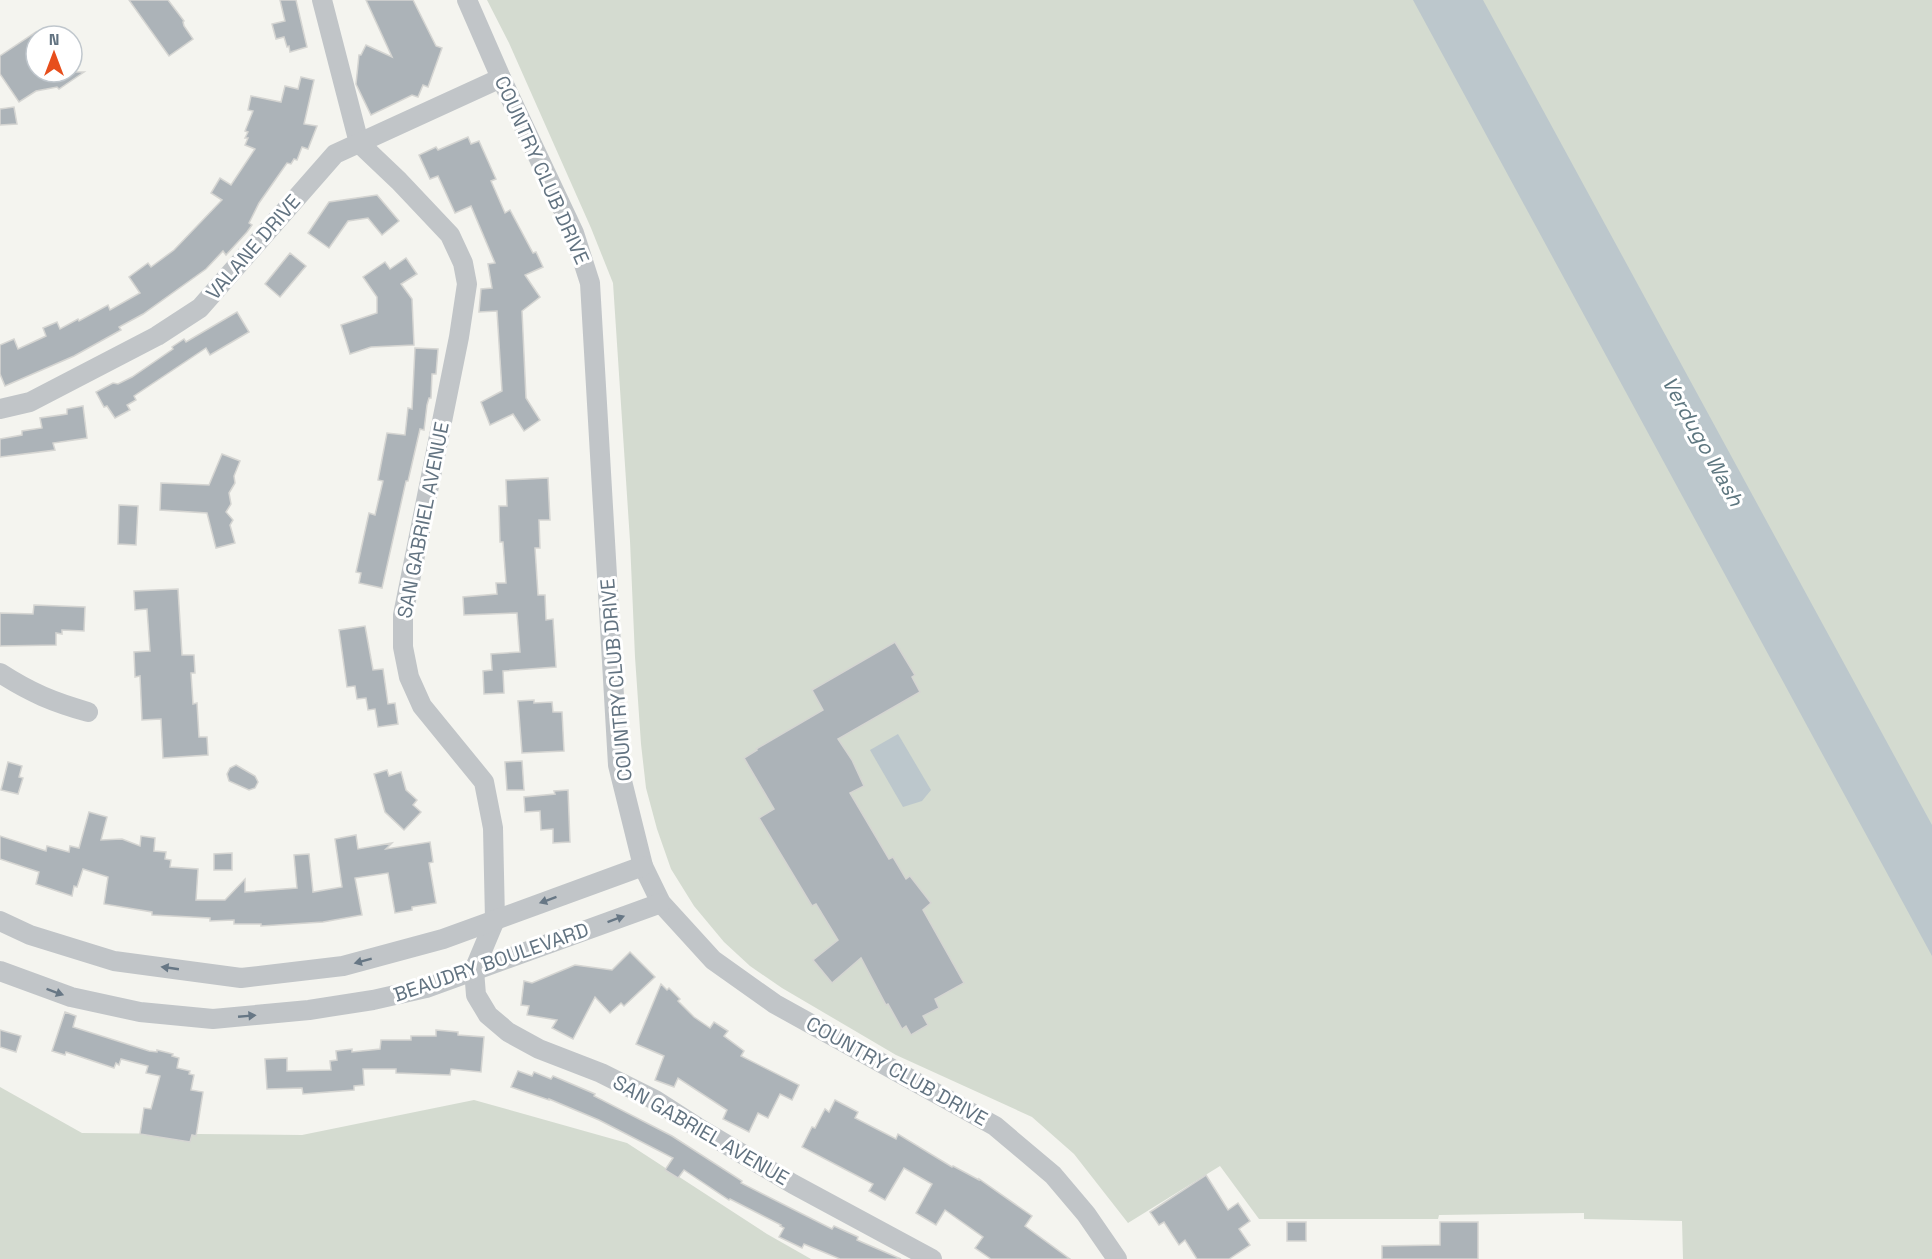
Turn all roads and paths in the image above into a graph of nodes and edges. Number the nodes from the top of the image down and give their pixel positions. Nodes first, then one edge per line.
1 (322, 0) edge
2 (467, 0) edge
3 (501, 78) junction
4 (359, 143) junction
5 (0, 409) edge
6 (0, 673) edge
7 (88, 712) dead end
8 (643, 866) junction
9 (661, 903) junction
10 (495, 920) junction
11 (0, 921) edge
12 (474, 970) junction
13 (0, 971) edge
14 (932, 1259) edge
15 (1117, 1259) edge

1 - 4 street
2 - 3 street, COUNTRY CLUB DRIVE
3 - 4 street, VALANE DRIVE
3 - 8 street, COUNTRY CLUB DRIVE
4 - 5 street, VALANE DRIVE
4 - 10 street, SAN GABRIEL AVENUE
6 - 7 street
8 - 9 street, COUNTRY CLUB DRIVE
8 -> 10 street, BEAUDRY BOULEVARD
12 -> 9 street, BEAUDRY BOULEVARD
9 - 15 street, COUNTRY CLUB DRIVE
10 -> 11 street, BEAUDRY BOULEVARD
10 - 12 street, SAN GABRIEL AVENUE
13 -> 12 street, BEAUDRY BOULEVARD
12 - 14 street, SAN GABRIEL AVENUE

